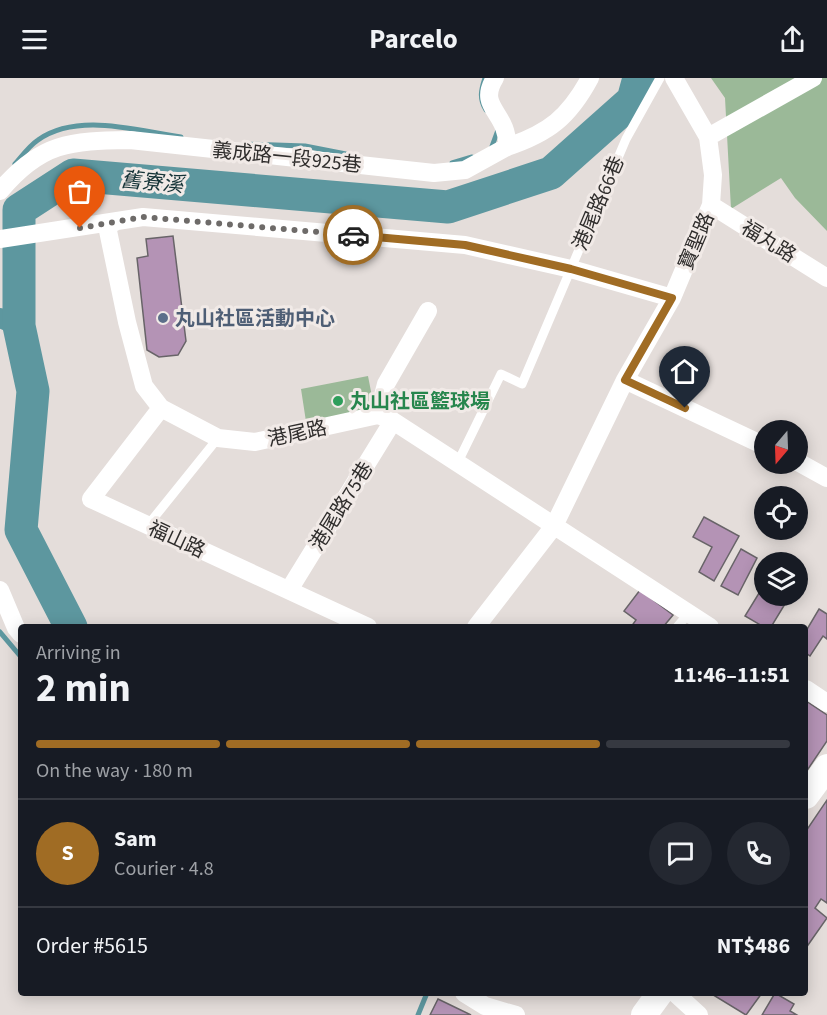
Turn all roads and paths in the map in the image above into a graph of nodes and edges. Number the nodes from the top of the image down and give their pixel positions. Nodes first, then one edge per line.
1 (495, 78) edge
2 (590, 78) edge
3 (660, 78) edge
4 (675, 78) edge
5 (813, 78) edge
6 (708, 137) junction
7 (507, 147) junction
8 (0, 191) edge
9 (711, 205) junction
10 (117, 221) junction
11 (0, 239) edge
12 (571, 269) junction
13 (827, 278) edge
14 (672, 298) junction
15 (428, 311) dead end
16 (625, 380) junction
17 (161, 408) junction
18 (386, 418) junction
19 (218, 438) junction
20 (754, 441) edge
21 (457, 464) junction
22 (808, 468) edge
23 (827, 478) edge
24 (148, 525) junction
25 (554, 526) junction
26 (0, 590) edge
27 (289, 590) junction
28 (689, 613) junction
29 (362, 624) edge
30 (478, 624) edge
31 (679, 624) edge
32 (706, 624) edge
33 (18, 628) edge
34 (808, 690) edge
35 (827, 703) edge
36 (827, 767) edge
37 (808, 793) edge
38 (467, 996) edge
39 (658, 996) edge
40 (678, 996) edge
41 (483, 1011) edge
42 (516, 1015) edge
43 (644, 1015) edge
44 (699, 1015) edge

1 - 7 street
2 - 7 street, 義成路一段925巷
3 - 12 lane, 港尾路66巷
4 - 6 street, 寶聖路
5 - 6 street
6 - 9 street, 寶聖路
7 - 8 street, 義成路一段925巷
9 - 13 street, 福丸路
9 - 14 street, 寶聖路
10 - 11 street
10 - 12 street
10 - 17 street, 港尾路
12 - 14 street
12 - 21 lane, 港尾路66巷
14 - 16 street, 寶聖路
15 - 18 street, 港尾路75巷
16 - 20 street
16 - 25 street, 寶聖路
17 - 19 street, 港尾路
17 - 24 street, 福山路
18 - 19 street, 港尾路
18 - 21 street
18 - 27 street, 港尾路75巷
19 - 24 lane
21 - 25 street
22 - 23 street
24 - 27 street, 福山路
25 - 28 street
25 - 30 street
26 - 33 street
27 - 29 street, 福山路
28 - 31 lane
28 - 32 street
34 - 35 street
36 - 37 street
38 - 41 street
39 - 43 street
40 - 44 street
41 - 42 street

